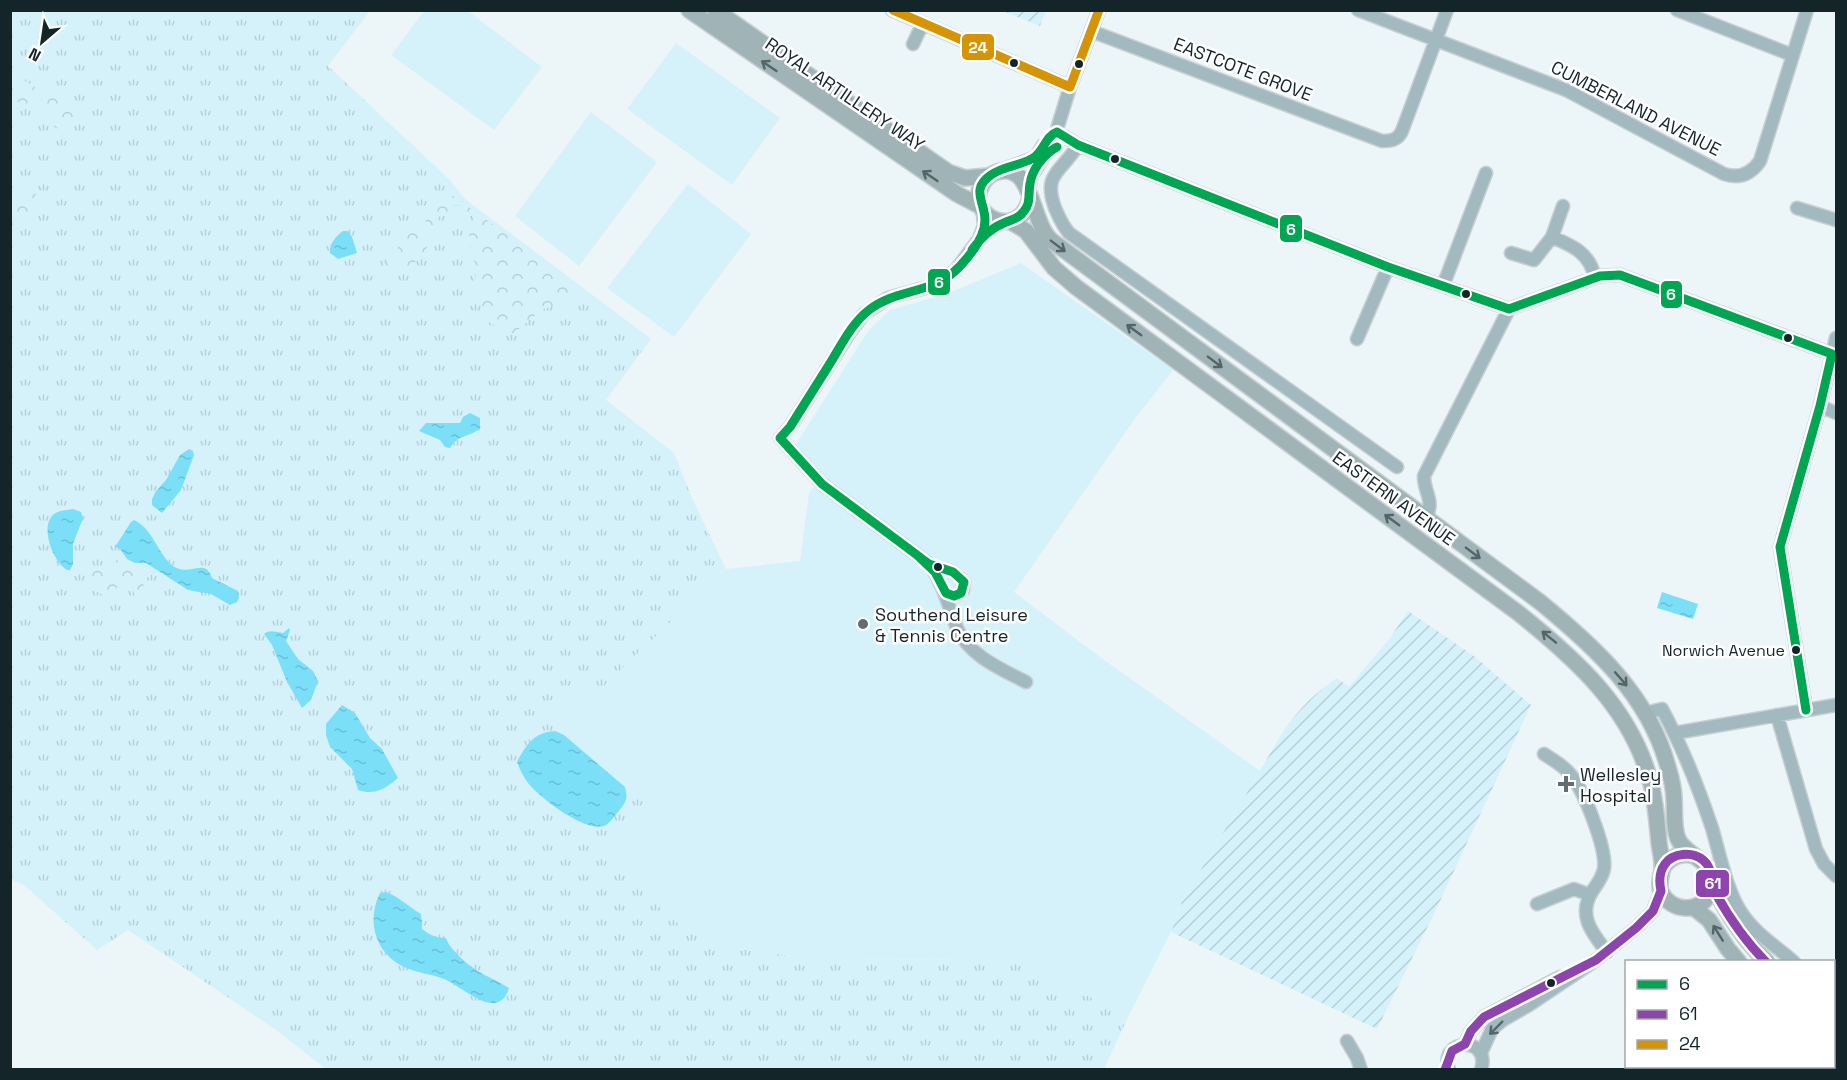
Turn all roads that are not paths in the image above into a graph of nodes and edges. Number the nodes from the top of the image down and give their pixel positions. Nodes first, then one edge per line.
1 (689, 10) edge
2 (715, 10) edge
3 (892, 10) edge
4 (1099, 10) edge
5 (1358, 10) edge
6 (1447, 10) edge
7 (1807, 10) edge
8 (1678, 11) edge
9 (923, 23) junction
10 (1091, 31) junction
11 (1437, 40) junction
12 (914, 44) dead end
13 (1792, 55) junction
14 (1070, 87) junction
15 (1057, 132) junction
16 (1078, 145) junction
17 (1046, 149) junction
18 (1486, 173) dead end
19 (992, 174) junction
20 (1030, 195) junction
21 (1563, 206) dead end
22 (1797, 207) dead end
23 (982, 209) junction
24 (1836, 220) edge
25 (1008, 221) junction
26 (1552, 237) junction
27 (980, 239) junction
28 (1511, 253) dead end
29 (1388, 267) junction
30 (1595, 278) junction
31 (1443, 286) junction
32 (1509, 309) junction
33 (1836, 339) edge
34 (1359, 340) dead end
35 (1832, 354) junction
36 (1820, 406) junction
37 (1836, 413) edge
38 (1397, 467) dead end
39 (1426, 518) junction
40 (929, 564) junction
41 (944, 591) junction
42 (1026, 682) dead end
43 (1836, 705) edge
44 (1806, 710) junction
45 (1645, 713) junction
46 (1778, 715) junction
47 (1675, 733) junction
48 (1544, 754) dead end
49 (1692, 855) junction
50 (1662, 869) junction
51 (1836, 876) edge
52 (1713, 885) junction
53 (1661, 891) junction
54 (1590, 895) junction
55 (1537, 904) dead end
56 (1686, 907) junction
57 (1636, 928) junction
58 (1607, 952) junction
59 (1596, 960) junction
60 (1737, 960) edge
61 (1765, 960) edge
62 (1792, 960) edge
63 (1347, 1041) dead end
64 (1465, 1044) junction
65 (1481, 1053) junction
66 (1447, 1068) edge
67 (1361, 1070) edge
68 (1481, 1070) edge

23 -> 1 main road, ROYAL ARTILLERY WAY
2 - 19 main road, ROYAL ARTILLERY WAY
3 - 9 street
4 - 10 street
5 - 11 street, CUMBERLAND AVENUE
6 - 11 street
7 - 13 street
8 - 13 street
9 - 12 street
9 - 14 street
10 - 11 street, EASTCOTE GROVE
10 - 14 street
11 - 13 street, CUMBERLAND AVENUE
14 - 15 street
14 - 17 street
15 - 16 street
15 - 17 street
16 - 17 street
16 - 29 street
16 - 38 street
17 - 19 street
17 - 20 street
18 - 31 street
19 - 20 main road, EASTERN AVENUE
19 - 23 main road
20 - 25 main road
20 -> 39 main road, EASTERN AVENUE
21 - 26 street
22 - 24 street
23 - 25 main road, EASTERN AVENUE
23 - 27 street
25 - 27 street
50 -> 25 main road, EASTERN AVENUE
26 - 28 street
26 - 30 street
27 - 40 street
29 - 31 street
29 - 34 street
30 - 32 street
30 - 35 street
31 - 32 street
32 - 39 street
33 - 35 street
35 - 36 street
36 - 37 street
36 - 44 street
39 -> 45 main road, EASTERN AVENUE
40 - 41 street
40 - 41 street
41 - 42 street
43 - 44 street
44 - 46 street
45 - 47 street
45 - 49 main road, EASTERN AVENUE
46 - 47 street
46 - 51 street
47 - 62 street
48 - 54 street
49 - 50 main road
49 - 52 main road, EASTERN AVENUE
50 - 53 main road, EASTERN AVENUE
52 - 56 main road
52 - 61 main road, EASTERN AVENUE
53 - 56 main road
53 - 57 street
54 - 55 street
54 - 58 street
56 - 57 street
60 -> 56 main road
57 - 58 street
58 - 59 street
59 - 64 street
59 -> 65 street
63 - 67 street
64 - 65 street
64 - 66 street
65 - 68 street

